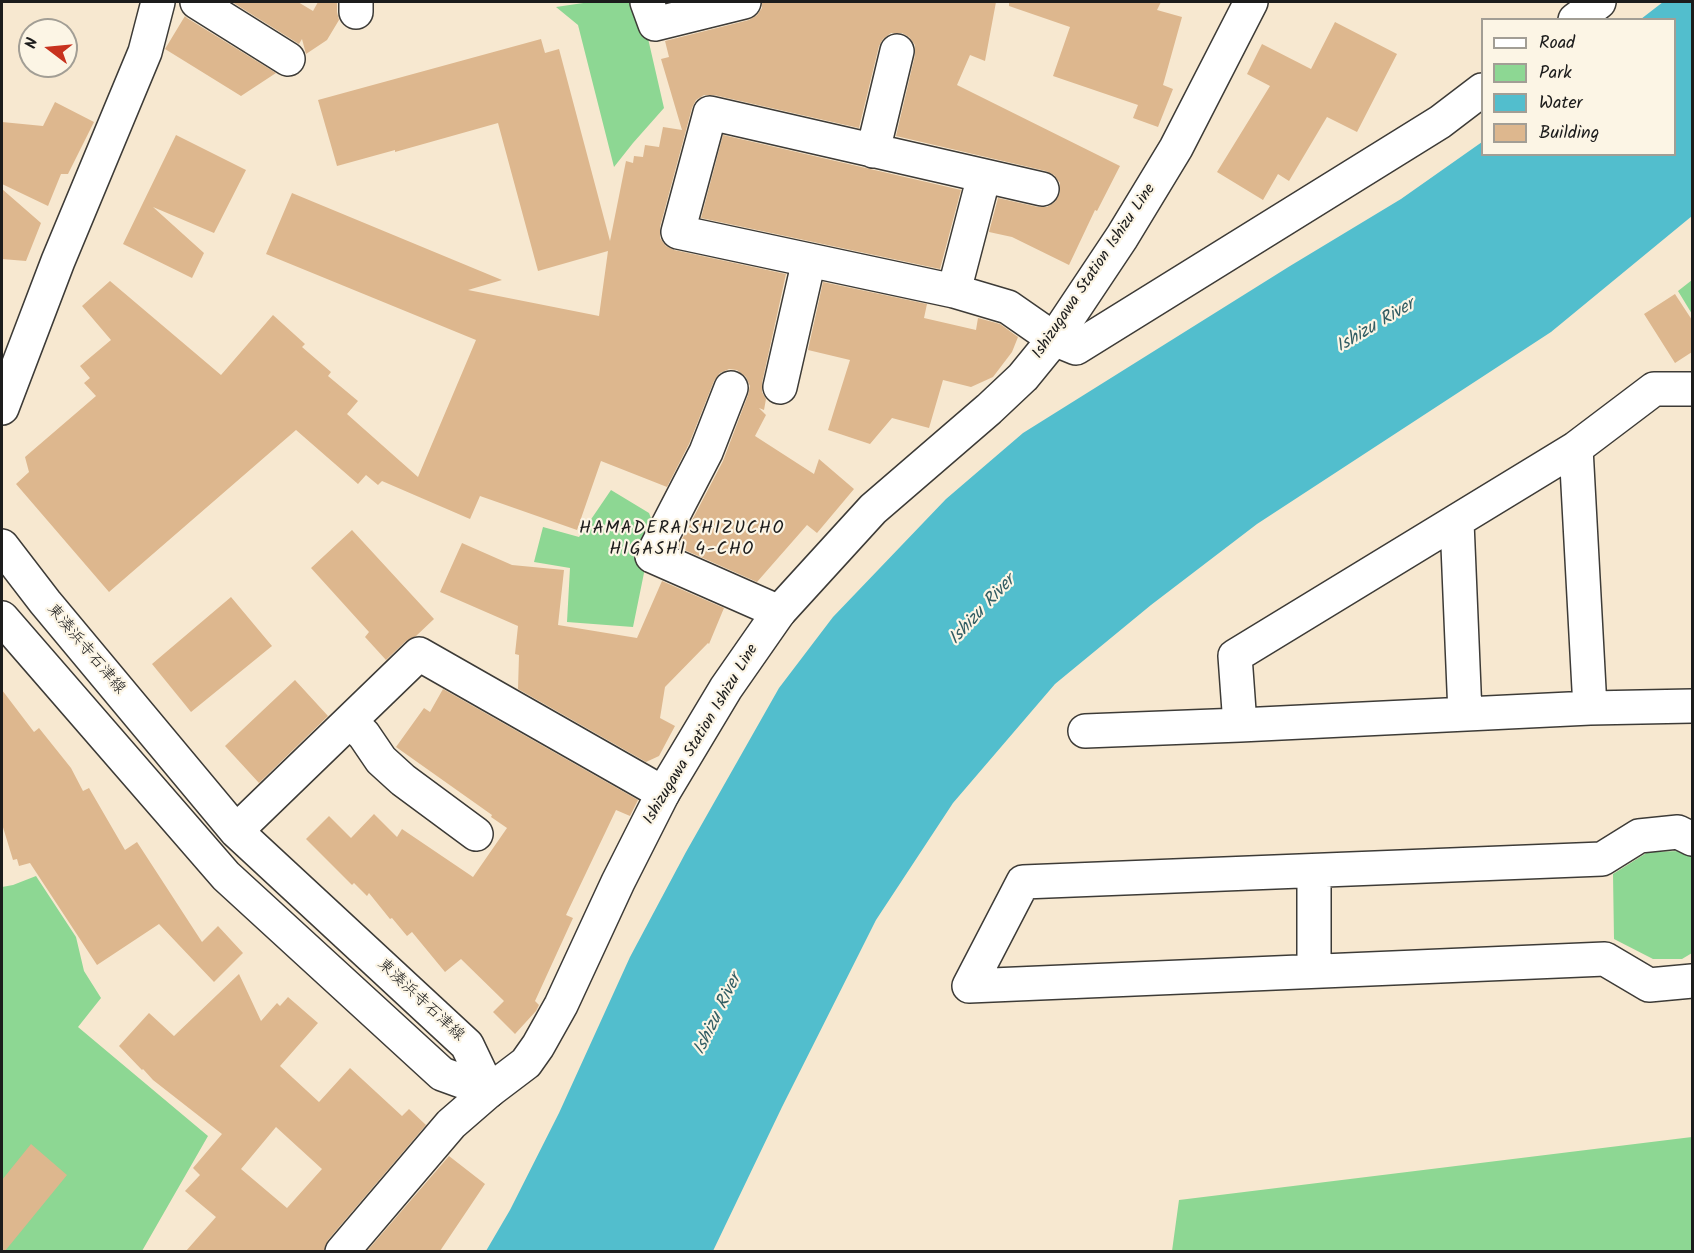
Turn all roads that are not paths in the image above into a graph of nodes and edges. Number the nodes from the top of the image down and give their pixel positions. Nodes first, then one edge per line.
1 (158, 2) edge
2 (197, 2) edge
3 (647, 2) edge
4 (744, 2) edge
5 (1251, 2) edge
6 (1599, 2) edge
7 (1578, 18) edge
8 (897, 51) dead end
9 (288, 59) dead end
10 (1481, 91) edge
11 (873, 151) junction
12 (984, 176) junction
13 (1042, 189) dead end
14 (808, 260) junction
15 (954, 291) junction
16 (1054, 339) junction
17 (780, 387) dead end
18 (731, 388) dead end
19 (1692, 389) edge
20 (2, 408) edge
21 (1576, 448) junction
22 (1457, 522) junction
23 (3, 550) edge
24 (779, 612) junction
25 (2, 618) edge
26 (1692, 705) edge
27 (1590, 708) junction
28 (1465, 714) junction
29 (350, 721) junction
30 (1240, 725) junction
31 (1085, 731) dead end
32 (663, 793) junction
33 (236, 831) junction
34 (476, 834) dead end
35 (1692, 839) edge
36 (1314, 871) junction
37 (1314, 971) junction
38 (1692, 981) edge
39 (489, 1091) junction
40 (342, 1251) edge

1 - 20 street
2 - 9 street
3 - 4 street
5 - 16 street, Ishizugawa Station Ishizu Line
6 - 7 street
8 - 11 street
10 - 16 street
11 - 12 street
11 - 14 street
12 - 13 street
12 - 15 street
14 - 15 street
14 - 17 street
15 - 16 street
16 - 24 street, Ishizugawa Station Ishizu Line
18 - 24 street
19 - 21 street
21 - 22 street
21 - 27 street
22 - 28 street
22 - 30 street
23 - 33 street, 東湊浜寺石津線
24 - 32 street, Ishizugawa Station Ishizu Line
25 - 39 street
26 - 27 street
27 - 28 street
28 - 30 street
29 - 32 street
29 - 33 street
29 - 34 street
30 - 31 street
32 - 39 street, Ishizugawa Station Ishizu Line
33 - 39 street, 東湊浜寺石津線
35 - 36 street
36 - 37 street
36 - 37 street
37 - 38 street
39 - 40 street, Ishizugawa Station Ishizu Line

